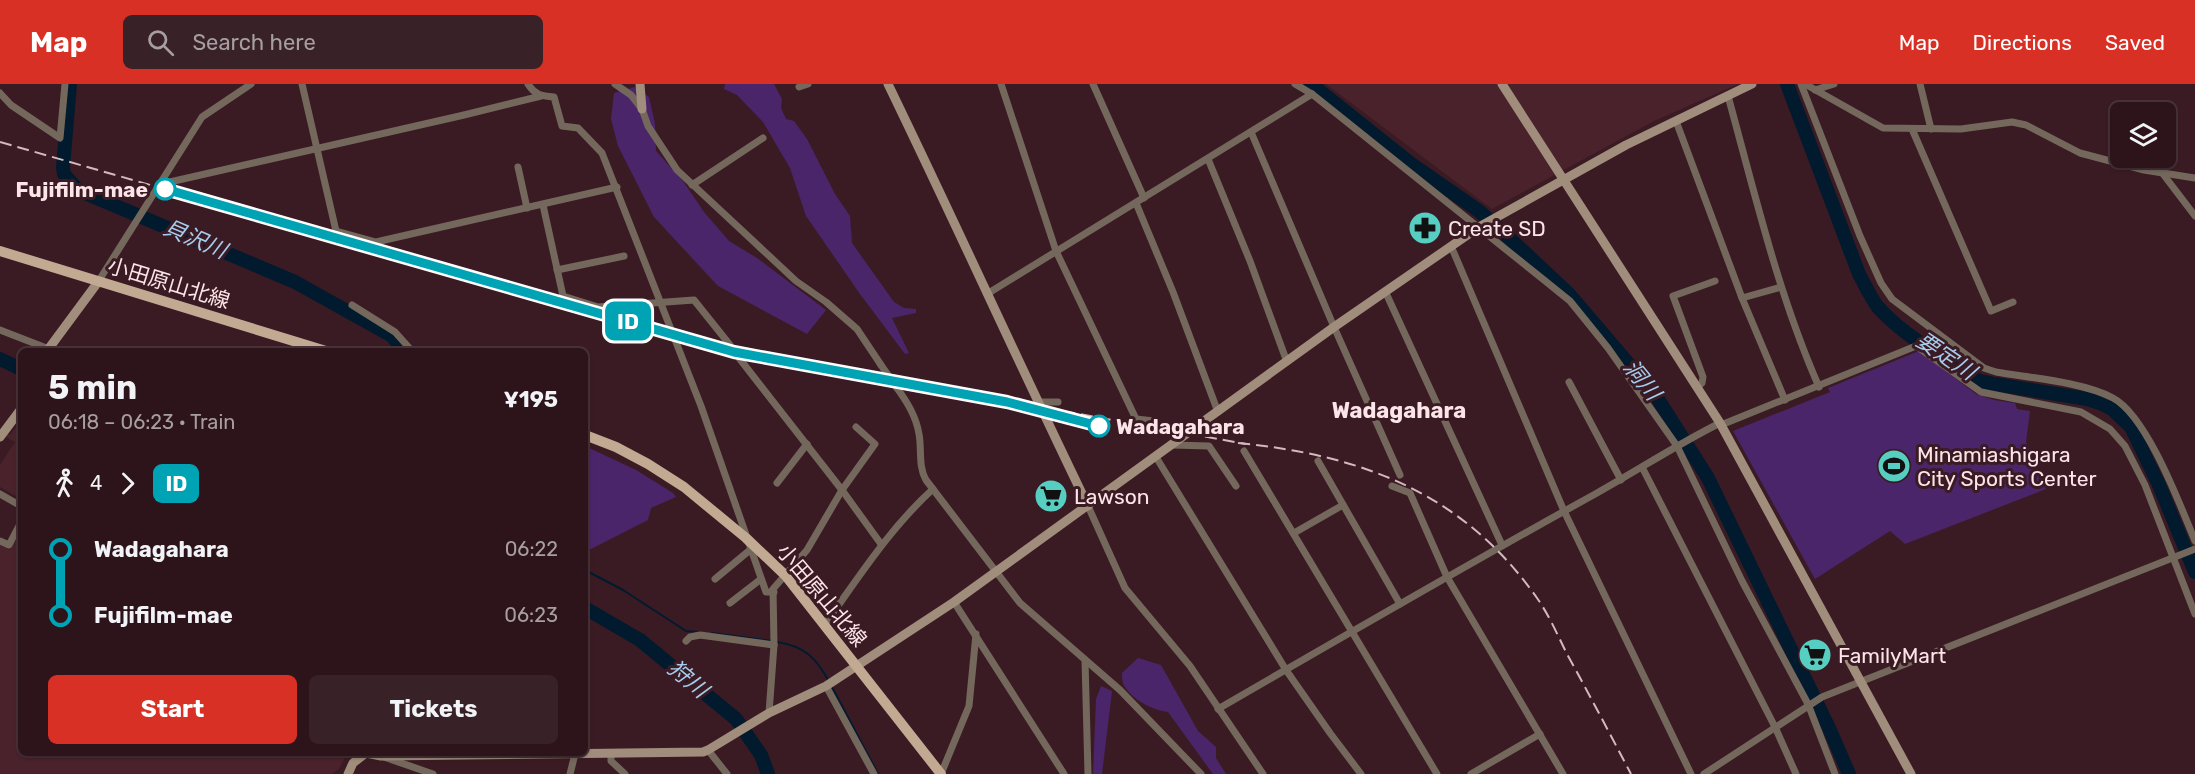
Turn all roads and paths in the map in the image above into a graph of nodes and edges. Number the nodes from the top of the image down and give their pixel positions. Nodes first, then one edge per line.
1 (65, 84) edge
2 (251, 84) edge
3 (302, 84) edge
4 (528, 84) edge
5 (615, 84) edge
6 (640, 84) edge
7 (808, 84) edge
8 (888, 84) edge
9 (1001, 84) edge
10 (1093, 84) edge
11 (1295, 84) edge
12 (1502, 84) edge
13 (1752, 84) edge
14 (1803, 84) edge
15 (1834, 84) edge
16 (1920, 84) edge
17 (800, 87) dead end
18 (1815, 90) junction
19 (0, 93) edge
20 (1312, 94) junction
21 (541, 96) junction
22 (1728, 96) junction
23 (642, 109) junction
24 (1676, 121) junction
25 (1912, 129) junction
26 (1931, 129) junction
27 (1251, 132) junction
28 (763, 138) dead end
29 (316, 148) junction
30 (1208, 159) junction
31 (518, 167) dead end
32 (2163, 174) junction
33 (1564, 178) junction
34 (2195, 178) edge
35 (161, 184) junction
36 (692, 185) junction
37 (617, 187) junction
38 (1144, 198) junction
39 (1136, 203) junction
40 (543, 205) junction
41 (527, 208) junction
42 (2195, 216) edge
43 (1479, 227) junction
44 (1451, 246) junction
45 (1056, 251) junction
46 (2, 252) edge
47 (624, 256) dead end
48 (557, 270) junction
49 (1715, 281) dead end
50 (98, 282) junction
51 (1781, 288) junction
52 (1385, 291) junction
53 (987, 294) junction
54 (1742, 298) junction
55 (659, 302) junction
56 (2013, 302) dead end
57 (352, 305) dead end
58 (1334, 327) junction
59 (0, 330) edge
60 (730, 345) dead end
61 (43, 348) edge
62 (49, 348) edge
63 (316, 348) edge
64 (409, 348) edge
65 (739, 358) dead end
66 (1287, 362) junction
67 (1569, 382) dead end
68 (1698, 387) junction
69 (1819, 387) junction
70 (1785, 400) junction
71 (1037, 402) junction
72 (1058, 402) dead end
73 (1218, 412) junction
74 (18, 413) edge
75 (1154, 422) dead end
76 (1720, 424) junction
77 (856, 427) dead end
78 (0, 436) edge
79 (588, 436) edge
80 (807, 444) junction
81 (1173, 445) junction
82 (1678, 445) junction
83 (1244, 451) dead end
84 (1156, 457) junction
85 (1318, 461) dead end
86 (1642, 467) junction
87 (1400, 475) dead end
88 (1621, 480) junction
89 (777, 483) dead end
90 (1236, 486) dead end
91 (1392, 486) dead end
92 (933, 489) junction
93 (842, 490) junction
94 (0, 494) edge
95 (18, 504) edge
96 (1343, 505) junction
97 (1088, 506) junction
98 (1563, 511) junction
99 (18, 528) edge
100 (1294, 533) junction
101 (746, 538) junction
102 (0, 541) edge
103 (2195, 541) edge
104 (881, 544) junction
105 (1502, 545) junction
106 (2195, 549) edge
107 (750, 550) junction
108 (2177, 557) junction
109 (996, 571) junction
110 (785, 575) junction
111 (1447, 577) junction
112 (715, 579) dead end
113 (761, 579) junction
114 (774, 592) junction
115 (954, 602) junction
116 (730, 603) dead end
117 (1400, 604) junction
118 (2195, 614) edge
119 (825, 624) junction
120 (1351, 632) junction
121 (976, 634) junction
122 (686, 641) dead end
123 (774, 645) junction
124 (1085, 660) junction
125 (857, 666) junction
126 (1286, 670) junction
127 (1862, 680) junction
128 (826, 686) junction
129 (1809, 704) junction
130 (1218, 709) junction
131 (769, 714) junction
132 (1775, 727) junction
133 (1540, 734) junction
134 (708, 750) junction
135 (611, 753) junction
136 (588, 754) edge
137 (362, 756) edge
138 (381, 756) edge
139 (574, 756) edge
140 (1483, 771) edge
141 (348, 774) edge
142 (433, 774) edge
143 (570, 774) edge
144 (625, 774) edge
145 (727, 774) edge
146 (874, 774) edge
147 (941, 774) edge
148 (1064, 774) edge
149 (1088, 774) edge
150 (1201, 774) edge
151 (1263, 774) edge
152 (1361, 774) edge
153 (1437, 774) edge
154 (1471, 774) edge
155 (1563, 774) edge
156 (1691, 774) edge
157 (1704, 774) edge
158 (1796, 774) edge
159 (1835, 774) edge
160 (1911, 774) edge

1 - 19 street
2 - 35 street
3 - 29 street
4 - 21 street
5 - 23 street
6 - 23 street
7 - 17 street
8 - 53 street
9 - 45 street
10 - 38 street
11 - 20 street
12 - 33 street
13 - 22 street
14 - 18 street
14 - 103 street
15 - 18 street
16 - 26 street
18 - 25 street
20 - 27 street
20 - 43 street
21 - 29 street
21 - 37 street
22 - 24 street
22 - 51 street
23 - 36 street
24 - 33 street
24 - 54 street
25 - 26 street
25 - 56 street
26 - 32 street
27 - 30 street
27 - 58 street
28 - 36 street
29 - 35 street
29 - 41 street
30 - 38 street
30 - 66 street
31 - 41 street
32 - 34 street
32 - 42 street
33 - 43 street
33 - 68 street
35 - 50 street
36 - 92 street, bridge
37 - 40 street
37 - 55 street
38 - 39 street
39 - 45 street
39 - 73 street
40 - 41 street
40 - 48 street
43 - 44 street
43 - 82 street
44 - 52 street
44 - 98 street
45 - 53 street
45 - 75 street
46 - 50 main road, 小田原山北線
47 - 48 street
48 - 55 street
49 - 68 street
50 - 62 street
50 - 63 main road, 小田原山北線
51 - 54 street
51 - 69 street
52 - 58 street
52 - 105 street
53 - 71 street
54 - 70 street
55 - 60 street
55 - 101 street
57 - 64 street
58 - 66 street
58 - 87 street
59 - 61 street
65 - 80 street
66 - 73 street
67 - 88 street
68 - 76 street
69 - 70 street
69 - 108 street
70 - 76 street
71 - 72 street
71 - 97 street
73 - 81 street
74 - 78 street
76 - 82 street
76 - 127 street
77 - 93 street
79 - 101 main road, 小田原山北線
80 - 89 street
80 - 93 street
81 - 84 street
81 - 90 street
82 - 86 street
82 - 129 street
83 - 100 street
84 - 97 street
84 - 126 street
85 - 96 street
86 - 88 street
86 - 132 street
88 - 98 street
91 - 111 street
92 - 104 street
92 - 109 street
93 - 104 street
93 - 110 street
94 - 95 street
96 - 100 street
96 - 117 street
97 - 109 street
97 - 130 street
98 - 105 street
98 - 156 street
99 - 102 street
100 - 120 street
101 - 107 street
101 - 110 main road, 小田原山北線
104 - 119 street
105 - 111 street
106 - 108 street
107 - 112 street
107 - 113 street
108 - 118 street
108 - 127 street
109 - 115 street
109 - 124 street
110 - 114 street
110 - 119 main road, 小田原山北線
111 - 117 street
111 - 133 street
113 - 114 street
113 - 116 street
114 - 123 street
115 - 121 street
115 - 125 street
117 - 120 street
119 - 125 main road, 小田原山北線
120 - 126 street
120 - 153 street
121 - 147 street
121 - 148 street
122 - 123 street
123 - 131 street
124 - 149 street
124 - 150 street
125 - 128 street
125 - 147 main road, 小田原山北線
126 - 130 street
126 - 152 street
127 - 129 street
127 - 160 street
128 - 131 street
128 - 146 street
129 - 132 street
129 - 159 street
130 - 151 street
131 - 134 street
132 - 157 street
132 - 158 street
133 - 140 street
133 - 155 street
134 - 135 street
134 - 145 street
135 - 136 street
135 - 144 street
137 - 141 street
138 - 142 street
139 - 143 street
140 - 154 street

